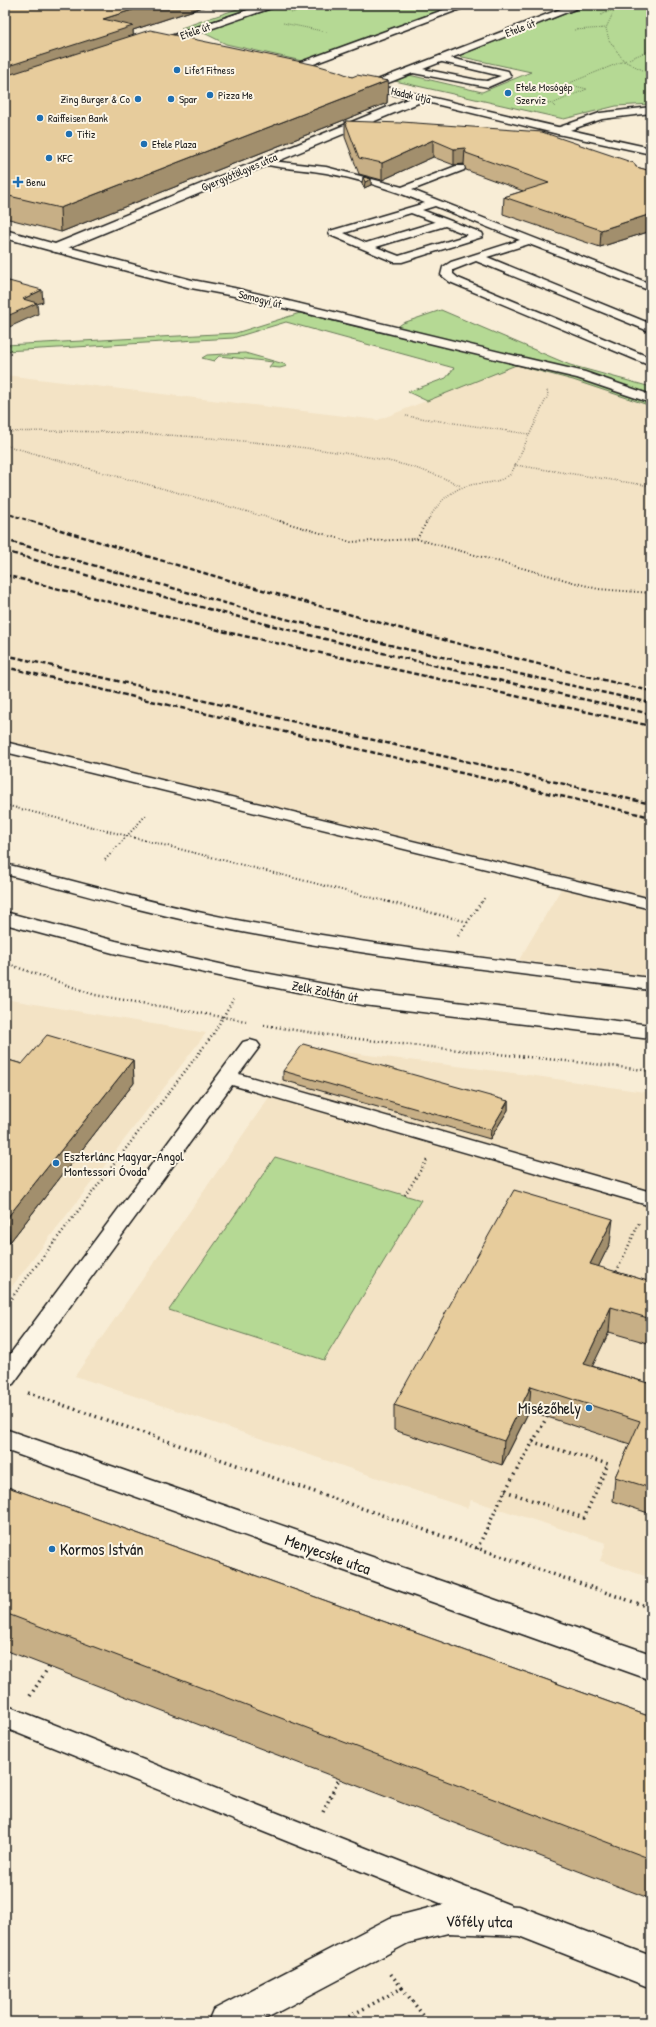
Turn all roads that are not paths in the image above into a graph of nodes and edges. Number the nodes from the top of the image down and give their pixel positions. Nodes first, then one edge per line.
1 (271, 5) edge
2 (466, 5) edge
3 (580, 5) edge
4 (151, 36) edge
5 (168, 40) junction
6 (187, 45) edge
7 (140, 49) edge
8 (441, 59) junction
9 (413, 70) junction
10 (312, 74) edge
11 (349, 82) edge
12 (371, 86) junction
13 (423, 97) junction
14 (651, 110) edge
15 (558, 130) junction
16 (649, 151) edge
17 (285, 153) junction
18 (263, 161) junction
19 (460, 168) edge
20 (326, 170) junction
21 (403, 190) junction
22 (435, 203) junction
23 (412, 210) junction
24 (445, 222) junction
25 (5, 234) edge
26 (530, 240) junction
27 (366, 246) junction
28 (56, 248) junction
29 (477, 257) junction
30 (651, 288) edge
31 (651, 328) edge
32 (516, 360) joint
33 (651, 362) edge
34 (651, 399) edge
35 (5, 747) edge
36 (5, 869) edge
37 (651, 904) edge
38 (5, 918) edge
39 (651, 984) edge
40 (651, 1032) edge
41 (250, 1046) dead end
42 (228, 1077) junction
43 (650, 1199) edge
44 (12, 1384) edge
45 (5, 1439) edge
46 (651, 1667) edge
47 (10, 1718) edge
48 (519, 1922) junction
49 (651, 1972) edge
50 (225, 2022) edge

1 - 5 street, Etele út
2 - 10 street
3 - 8 street, Etele út
4 - 5 street
5 - 6 street
5 - 7 street, Etele út
8 - 9 street, Etele út
8 - 9 lane
9 - 12 street, Etele út
11 - 12 street, Hadak útja
12 - 13 street, Hadak útja
13 - 15 street, Hadak útja
13 - 17 street, Gyergyótölgyes utca
14 - 15 street
15 - 16 street, Hadak útja
17 - 18 street, Gyergyótölgyes utca
17 - 20 lane
18 - 20 lane
18 - 28 street, Gyergyótölgyes utca
19 - 21 lane
20 - 21 lane
21 - 22 lane
22 - 23 lane
22 - 26 lane
23 - 24 lane
23 - 27 lane
24 - 27 lane
24 - 27 lane
25 - 28 street, Somogyi út
26 - 29 lane
26 - 30 lane
28 - 32 street, Somogyi út
29 - 31 lane
29 - 33 lane
32 - 34 lane
35 - 37 lane
36 - 39 lane
38 - 40 street, Zelk Zoltán út
41 - 42 lane
42 - 43 lane
42 - 44 lane
45 - 46 street, Menyecske utca
47 - 48 lane
48 - 49 street, Vőfély utca
48 - 50 street, Vőfély utca

